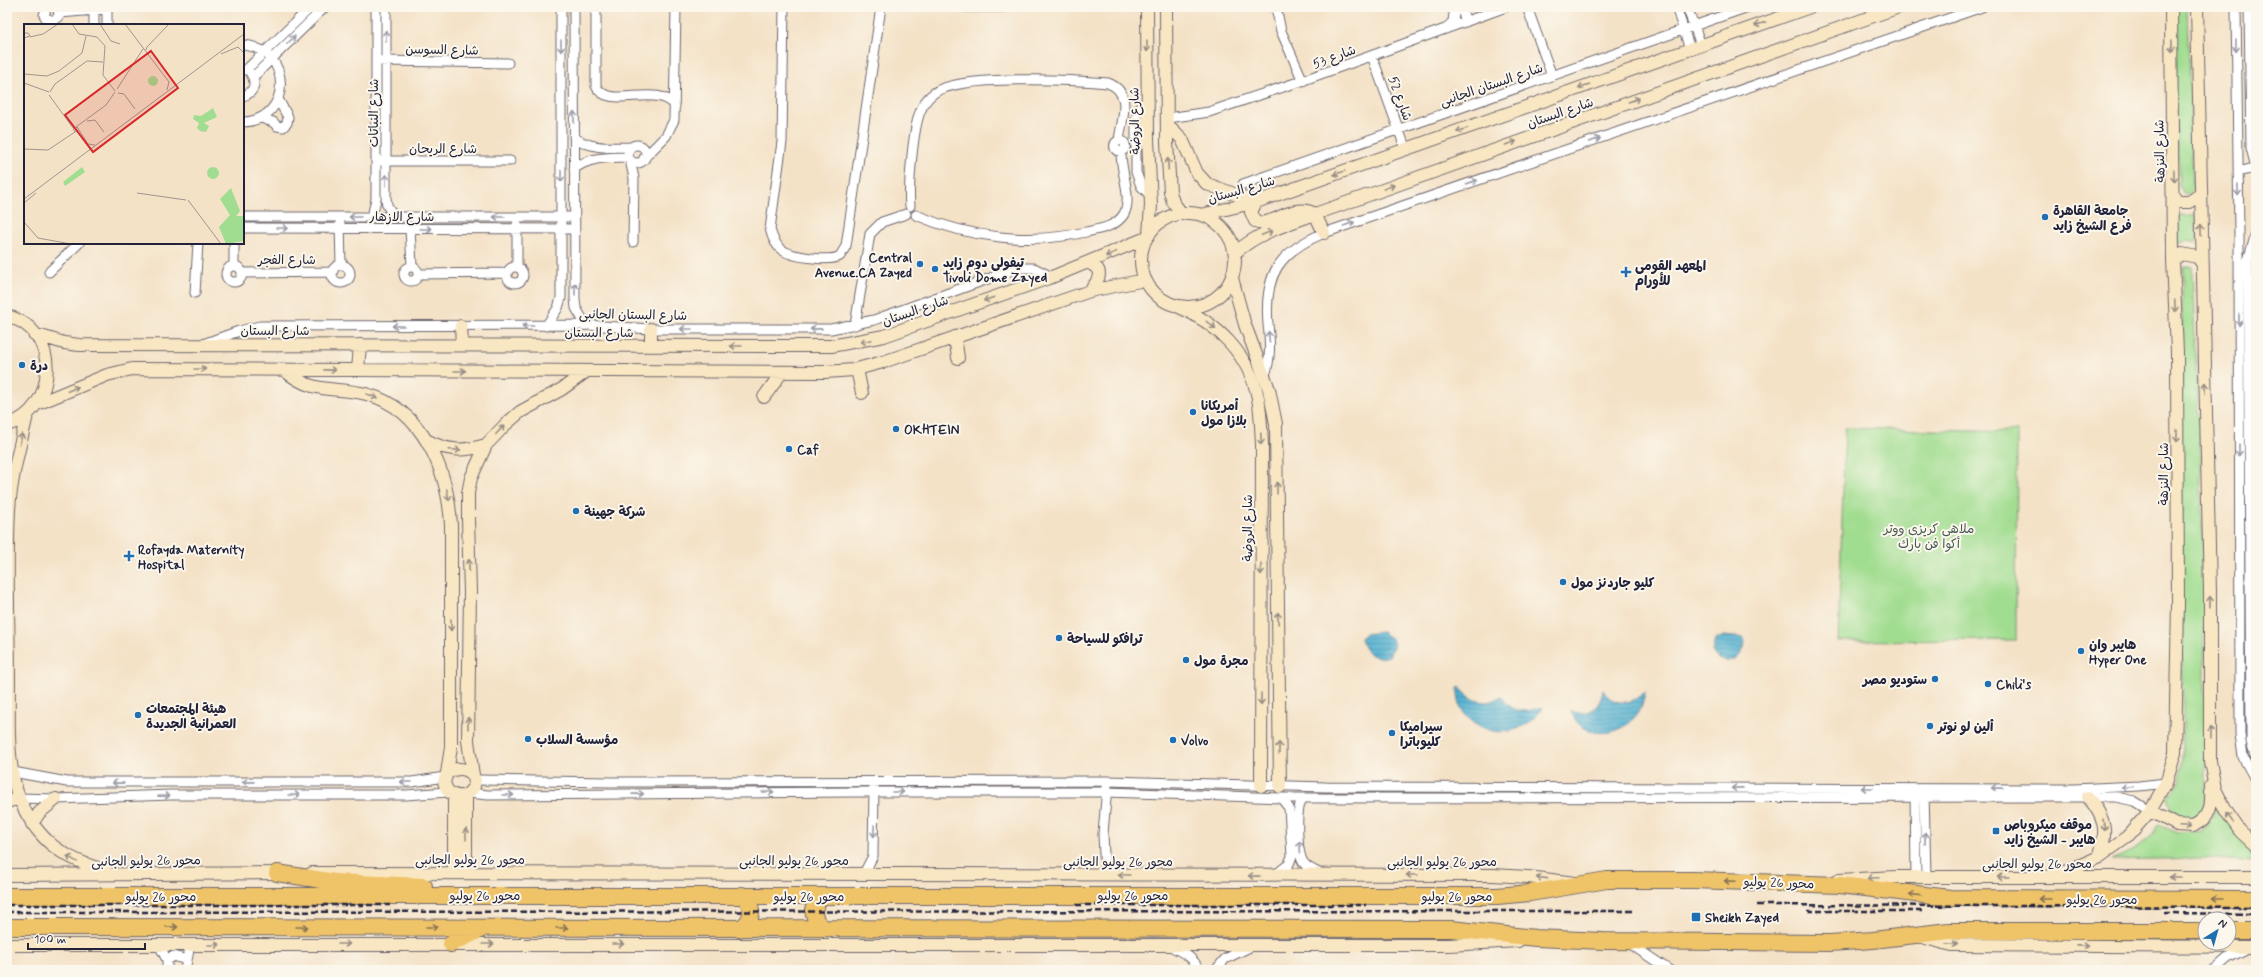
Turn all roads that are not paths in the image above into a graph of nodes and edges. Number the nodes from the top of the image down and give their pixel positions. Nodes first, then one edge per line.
1 (47, 7) edge
2 (311, 7) edge
3 (325, 7) edge
4 (376, 7) edge
5 (386, 7) edge
6 (561, 7) edge
7 (574, 7) edge
8 (596, 7) edge
9 (676, 7) edge
10 (784, 7) edge
11 (881, 7) edge
12 (966, 7) edge
13 (1003, 7) edge
14 (1147, 7) edge
15 (1166, 7) edge
16 (1276, 7) edge
17 (1455, 7) edge
18 (1461, 7) edge
19 (1506, 7) edge
20 (1527, 7) edge
21 (1676, 7) edge
22 (1687, 7) edge
23 (1748, 7) edge
24 (1810, 7) edge
25 (1899, 7) edge
26 (1982, 7) edge
27 (2171, 7) edge
28 (2198, 7) edge
29 (2236, 7) edge
30 (2249, 7) edge
31 (94, 8) edge
32 (107, 8) edge
33 (59, 10) edge
34 (1466, 22) junction
35 (53, 23) edge
36 (94, 24) edge
37 (107, 24) edge
38 (1694, 26) junction
39 (1445, 29) junction
40 (1684, 30) junction
41 (244, 44) edge
42 (1695, 47) junction
43 (265, 52) junction
44 (1372, 56) junction
45 (2253, 57) edge
46 (272, 59) junction
47 (381, 61) junction
48 (508, 63) dead end
49 (245, 70) edge
50 (1552, 76) junction
51 (253, 77) junction
52 (1302, 80) junction
53 (675, 87) junction
54 (244, 95) edge
55 (664, 97) junction
56 (278, 99) junction
57 (1148, 100) junction
58 (674, 106) junction
59 (261, 118) junction
60 (1168, 121) junction
61 (244, 122) edge
62 (1399, 130) junction
63 (574, 137) junction
64 (657, 144) junction
65 (636, 146) junction
66 (1121, 146) junction
67 (1135, 146) junction
68 (1406, 150) junction
69 (629, 159) junction
70 (644, 159) junction
71 (376, 161) junction
72 (386, 161) junction
73 (510, 161) dead end
74 (2256, 167) edge
75 (574, 169) junction
76 (2256, 171) edge
77 (2238, 172) junction
78 (634, 178) junction
79 (1243, 184) dead end
80 (1170, 192) junction
81 (2201, 194) junction
82 (1150, 195) junction
83 (2174, 197) junction
84 (1256, 202) junction
85 (910, 206) junction
86 (906, 214) junction
87 (1182, 214) junction
88 (1315, 214) junction
89 (916, 215) junction
90 (1201, 215) junction
91 (244, 217) edge
92 (340, 217) junction
93 (372, 217) junction
94 (394, 217) junction
95 (518, 217) junction
96 (561, 217) junction
97 (575, 217) junction
98 (244, 228) edge
99 (340, 229) junction
100 (410, 229) junction
101 (517, 229) junction
102 (561, 229) junction
103 (575, 229) junction
104 (1324, 233) junction
105 (2239, 233) junction
106 (2256, 234) edge
107 (1148, 236) junction
108 (633, 242) dead end
109 (78, 244) edge
110 (198, 244) edge
111 (234, 244) edge
112 (1235, 253) junction
113 (2173, 260) junction
114 (1089, 263) junction
115 (2202, 263) junction
116 (342, 265) junction
117 (234, 266) junction
118 (412, 266) junction
119 (517, 266) junction
120 (49, 272) dead end
121 (242, 272) junction
122 (333, 272) junction
123 (507, 273) junction
124 (418, 274) junction
125 (1052, 277) junction
126 (1232, 278) junction
127 (1146, 280) junction
128 (1090, 291) junction
129 (195, 293) dead end
130 (1177, 306) junction
131 (8, 313) edge
132 (855, 325) junction
133 (461, 326) junction
134 (546, 326) junction
135 (586, 326) junction
136 (651, 329) junction
137 (34, 334) junction
138 (955, 337) junction
139 (203, 344) junction
140 (360, 344) junction
141 (462, 345) junction
142 (651, 346) junction
143 (958, 358) dead end
144 (856, 369) junction
145 (284, 370) junction
146 (358, 370) junction
147 (587, 371) junction
148 (782, 372) junction
149 (1264, 375) junction
150 (862, 393) dead end
151 (2253, 395) edge
152 (764, 397) dead end
153 (37, 404) junction
154 (27, 415) junction
155 (7, 425) edge
156 (426, 440) junction
157 (486, 445) junction
158 (451, 592) junction
159 (470, 592) junction
160 (2240, 624) junction
161 (2253, 624) edge
162 (2240, 636) junction
163 (2253, 636) edge
164 (452, 654) junction
165 (469, 654) junction
166 (469, 746) junction
167 (452, 747) junction
168 (2256, 760) edge
169 (2211, 771) junction
170 (13, 772) junction
171 (446, 775) junction
172 (474, 777) junction
173 (732, 781) junction
174 (748, 781) junction
175 (857, 781) junction
176 (874, 781) junction
177 (982, 781) junction
178 (1008, 781) junction
179 (1108, 781) junction
180 (1261, 781) junction
181 (2256, 781) edge
182 (269, 782) junction
183 (612, 782) junction
184 (142, 783) junction
185 (2166, 783) junction
186 (1280, 787) junction
187 (1434, 787) junction
188 (1919, 788) junction
189 (1669, 789) junction
190 (731, 792) junction
191 (747, 792) junction
192 (856, 792) junction
193 (874, 792) junction
194 (982, 792) junction
195 (1008, 792) junction
196 (1106, 792) junction
197 (2017, 793) junction
198 (459, 794) junction
199 (269, 795) junction
200 (613, 795) junction
201 (141, 796) junction
202 (2088, 797) junction
203 (19, 798) junction
204 (1266, 798) junction
205 (1303, 798) junction
206 (1434, 798) junction
207 (1920, 798) junction
208 (56, 799) junction
209 (1669, 799) junction
210 (7, 802) edge
211 (2150, 811) junction
212 (32, 824) junction
213 (2256, 846) edge
214 (2099, 857) junction
215 (277, 873) junction
216 (460, 873) junction
217 (122, 874) junction
218 (7, 875) edge
219 (863, 875) junction
220 (1106, 875) junction
221 (1322, 875) junction
222 (1274, 876) junction
223 (1921, 877) junction
224 (2047, 877) junction
225 (2256, 877) edge
226 (1580, 883) junction
227 (1818, 883) junction
228 (454, 895) junction
229 (742, 895) junction
230 (7, 896) edge
231 (821, 896) junction
232 (2256, 899) edge
233 (7, 927) edge
234 (484, 928) junction
235 (823, 928) junction
236 (739, 929) junction
237 (2197, 931) edge
238 (2237, 931) edge
239 (2256, 931) edge
240 (1915, 935) junction
241 (1536, 938) junction
242 (1626, 942) junction
243 (451, 944) junction
244 (7, 945) edge
245 (159, 945) junction
246 (190, 945) junction
247 (1169, 945) junction
248 (1254, 945) junction
249 (2253, 947) edge
250 (167, 960) junction
251 (186, 960) junction
252 (166, 970) edge
253 (185, 970) edge
254 (1199, 970) edge
255 (1216, 970) edge
256 (1669, 970) edge
257 (2214, 970) edge

1 - 35 street
2 - 43 street
46 -> 3 street
4 - 47 street, شارع النباتات
47 -> 5 street, شارع النباتات
6 -> 96 street
63 -> 7 street
8 - 55 street
9 - 53 street
10 - 11 street
12 - 13 street
14 -> 57 street, شارع الروضة
15 - 60 street
16 - 52 street
17 - 39 street
18 - 34 street
19 - 34 street, شارع 53
20 - 50 street
21 - 40 street
22 - 38 street
23 - 38 street, شارع البستان الجانبى
24 -> 42 street, شارع البستان
88 -> 25 street, شارع البستان
104 -> 26 street
27 -> 83 street, شارع النزهة
28 - 81 street
29 -> 77 street
30 - 45 street
31 - 32 street
31 - 33 street
31 - 36 street
32 - 37 street
33 - 35 street
34 - 39 street, شارع 53
38 - 40 street, شارع البستان الجانبى
38 - 42 street
39 - 44 street, شارع 53
40 - 42 street
40 - 50 street, شارع البستان الجانبى
41 - 43 street
42 -> 68 street, شارع البستان
43 - 46 street
43 - 49 street
44 - 52 street, شارع 53
44 - 62 street, شارع 52
45 - 74 street
46 - 51 street
46 - 56 street
47 - 48 street, شارع السوسن
47 - 71 street, شارع النباتات
47 - 72 street, شارع النباتات
49 - 51 street
50 - 62 street, شارع البستان الجانبى
51 - 54 street
52 - 60 street, شارع 53
53 - 55 street
53 - 58 street
55 - 58 street
56 - 59 street
56 - 59 street
57 - 67 street
57 - 82 street, شارع الروضة
58 - 64 street
59 - 61 street
80 -> 60 street
60 - 84 street
62 - 68 street, شارع 52
62 - 79 street, شارع البستان الجانبى
63 - 65 street
63 - 75 street
64 - 65 street
64 - 70 street
65 - 69 street
65 - 70 street
66 - 67 street
66 - 85 street
66 - 89 street
67 - 82 street
68 -> 84 street, شارع البستان
69 - 70 street
69 - 75 street
69 - 78 street
70 - 78 street
71 - 72 street, شارع الريحان
71 - 93 street, شارع النباتات
72 - 73 street, شارع الريحان
94 -> 72 street, شارع النباتات
75 - 97 street
76 - 77 street
77 -> 105 street
78 - 108 street
80 - 82 street
80 - 87 street
81 - 83 street
115 -> 81 street
82 - 107 street, شارع الروضة
83 - 113 street, شارع النزهة
84 - 88 street
84 - 90 street, شارع البستان
85 - 86 street
85 - 89 street
86 - 89 street
86 - 132 street
87 - 90 street
87 - 107 street
88 - 104 street
112 -> 88 street, شارع البستان
90 - 112 street
91 - 92 street, شارع الازهار
93 -> 92 street, شارع الازهار
92 - 99 street
93 - 94 street, شارع الازهار
95 -> 94 street, شارع الازهار
95 - 96 street, شارع الازهار
95 - 101 street
96 - 97 street, شارع الازهار
96 - 102 street
97 - 103 street
98 -> 99 street, شارع الازهار
99 - 100 street, شارع الازهار
99 - 116 street
100 -> 101 street, شارع الازهار
100 - 118 street
101 - 102 street, شارع الازهار
101 - 119 street
102 - 103 street, شارع الازهار
102 - 134 street
135 -> 103 street
149 -> 104 street
105 - 106 street
105 -> 160 street
106 - 151 street
107 -> 114 street, شارع البستان
107 - 127 street
109 - 120 street
110 - 129 street
111 - 117 street
112 - 126 street
113 - 115 street
113 -> 185 street, شارع النزهة
114 - 125 street, شارع البستان
114 - 128 street
169 -> 115 street
116 - 122 street
116 - 122 street
117 - 121 street
117 - 121 street
118 - 124 street
118 - 124 street
119 - 123 street
119 - 123 street
121 - 122 street, شارع الفجر
123 - 124 street
125 - 132 street, شارع البستان الجانبى
125 -> 142 street, شارع البستان
126 - 130 street
126 - 149 street
127 - 128 street
127 - 130 street
128 - 138 street
130 -> 180 street, شارع الروضة
131 - 137 street
132 -> 136 street, شارع البستان الجانبى
134 -> 133 street, شارع البستان الجانبى
133 -> 139 street, شارع البستان الجانبى
133 - 141 street
134 - 135 street, شارع البستان الجانبى
135 - 136 street, شارع البستان الجانبى
136 - 142 street
137 - 139 street, شارع البستان
137 - 153 street
138 - 143 street
138 - 144 street
139 - 140 street, شارع البستان
140 - 141 street, شارع البستان
140 - 146 street
141 - 142 street, شارع البستان
144 - 148 street
144 - 150 street
145 -> 146 street
153 -> 145 street
145 -> 156 street
146 -> 147 street
147 - 148 street
157 -> 147 street
148 - 152 street
186 -> 149 street
151 - 161 street
153 - 154 street
154 - 155 street
170 -> 154 street
156 -> 157 street
156 -> 158 street
159 -> 157 street
158 - 159 street
158 -> 164 street
159 - 165 street
160 - 161 street
160 - 162 street
161 - 163 street
162 - 163 street
162 - 181 street
163 - 168 street
164 - 165 street
164 - 167 street
166 -> 165 street
166 - 167 street
166 - 172 street
167 - 171 street
211 -> 169 street
213 -> 169 street
184 -> 170 street
170 - 203 street
171 - 172 street
171 -> 182 street
171 - 198 street
172 - 183 street
172 - 198 street
173 - 174 street
173 - 183 street
173 - 190 street
174 - 175 street
174 - 191 street
175 - 176 street
175 - 192 street
176 - 177 street
176 - 193 street
177 - 178 street
177 - 194 street
178 - 179 street
178 - 195 street
179 - 180 street
179 - 196 street
180 - 186 street
180 - 204 street
182 -> 184 street
182 - 199 street
183 - 200 street
184 - 201 street
185 -> 197 street
185 - 211 street, شارع النزهة
186 - 187 street
186 - 204 street
186 - 205 street
186 - 222 street
187 - 189 street
187 - 206 street
188 -> 189 street
197 -> 188 street
188 - 207 street
189 - 209 street
190 - 191 street
200 -> 190 street
191 -> 192 street
192 - 193 street
193 -> 194 street
193 -> 219 street
194 - 195 street
195 - 196 street
196 - 204 street
196 - 220 street
197 - 202 street
197 - 207 street
199 -> 198 street
198 -> 200 street
198 - 216 street
201 -> 199 street
201 - 208 street
202 - 211 street
202 -> 214 street
203 - 208 street
203 - 210 street
203 - 212 street
205 - 206 street
221 -> 205 street
206 - 209 street
207 - 209 street
207 - 223 street
208 - 212 street
211 - 214 street, شارع النزهة
217 -> 212 street
214 - 224 street, شارع النزهة
215 - 216 street, محور 26 يوليو الجانبى
215 - 217 street, محور 26 يوليو الجانبى
215 - 228 highway
216 - 219 street, محور 26 يوليو الجانبى
217 - 218 street, محور 26 يوليو الجانبى
219 - 220 street, محور 26 يوليو الجانبى
222 -> 220 street, محور 26 يوليو الجانبى
221 - 222 street, محور 26 يوليو الجانبى
226 -> 221 street, محور 26 يوليو الجانبى
224 -> 223 street, محور 26 يوليو الجانبى
223 -> 227 street, محور 26 يوليو الجانبى
225 -> 224 street, محور 26 يوليو الجانبى
227 -> 226 highway, محور 26 يوليو
226 - 231 highway, محور 26 يوليو
232 -> 227 highway, محور 26 يوليو
228 - 229 highway, محور 26 يوليو
228 - 230 highway, محور 26 يوليو
229 - 231 highway, محور 26 يوليو
229 - 236 highway
231 - 235 highway
233 -> 234 highway
234 -> 236 highway
234 - 243 highway
235 - 236 highway
235 - 241 highway
237 - 240 highway
238 - 239 highway
240 - 242 highway
240 -> 249 street
241 - 242 highway
241 - 248 street
242 - 256 street
246 -> 243 street
243 -> 247 street
244 - 245 street
245 - 246 street
245 - 250 street
246 - 251 street
247 - 248 street
247 - 254 street
248 - 255 street
249 - 257 street
250 - 251 street
250 - 252 street
251 - 253 street

